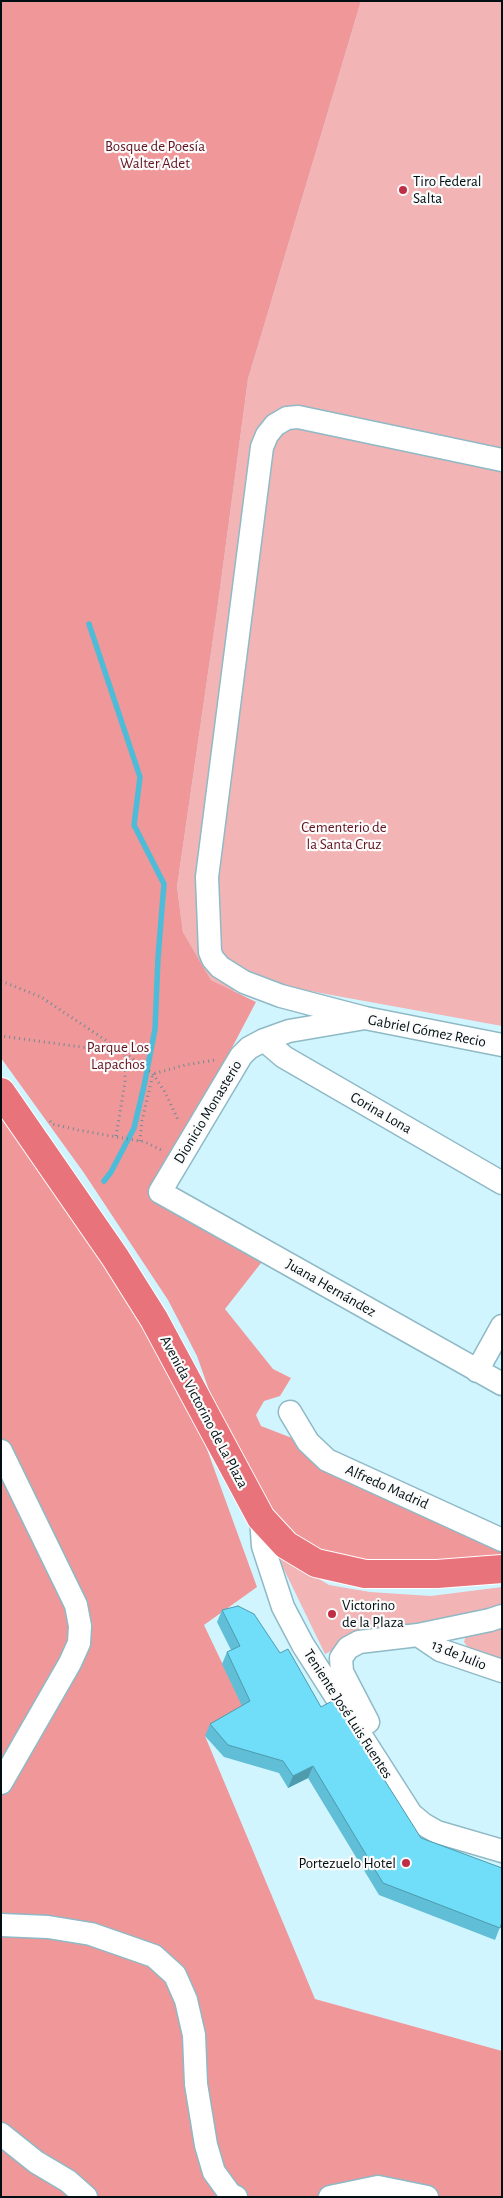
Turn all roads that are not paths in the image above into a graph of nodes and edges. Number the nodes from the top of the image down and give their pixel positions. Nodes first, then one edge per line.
1 (502, 460) edge
2 (365, 1018) junction
3 (264, 1040) junction
4 (502, 1045) edge
5 (1, 1092) edge
6 (502, 1183) edge
7 (160, 1192) joint
8 (502, 1326) edge
9 (477, 1371) junction
10 (502, 1384) edge
11 (290, 1412) dead end
12 (1, 1452) edge
13 (261, 1518) junction
14 (502, 1540) edge
15 (502, 1569) edge
16 (502, 1616) edge
17 (418, 1635) junction
18 (502, 1671) edge
19 (1, 1783) edge
20 (395, 1787) junction
21 (502, 1851) edge
22 (1, 1925) edge
23 (1, 2134) edge
24 (86, 2197) edge
25 (236, 2197) edge
26 (330, 2197) edge
27 (427, 2197) edge

1 - 2 street
2 - 3 street, Gabriel Gómez Recio
2 - 4 street, Gabriel Gómez Recio
3 - 6 street, Corina Lona
3 - 7 street, Dionicio Monasterio
5 - 13 highway, Avenida Victorino de La Plaza
7 - 9 street, Juana Hernández
8 - 9 street
9 - 10 street, Juana Hernández
11 - 14 street, Alfredo Madrid
12 - 19 street
13 - 15 highway, Avenida Victorino de La Plaza
13 - 20 street, Teniente José Luis Fuentes
16 - 17 street
17 - 18 street, 13 de Julio
17 - 20 street
20 - 21 street, Teniente José Luis Fuentes
22 - 25 street
23 - 24 street
26 - 27 street

